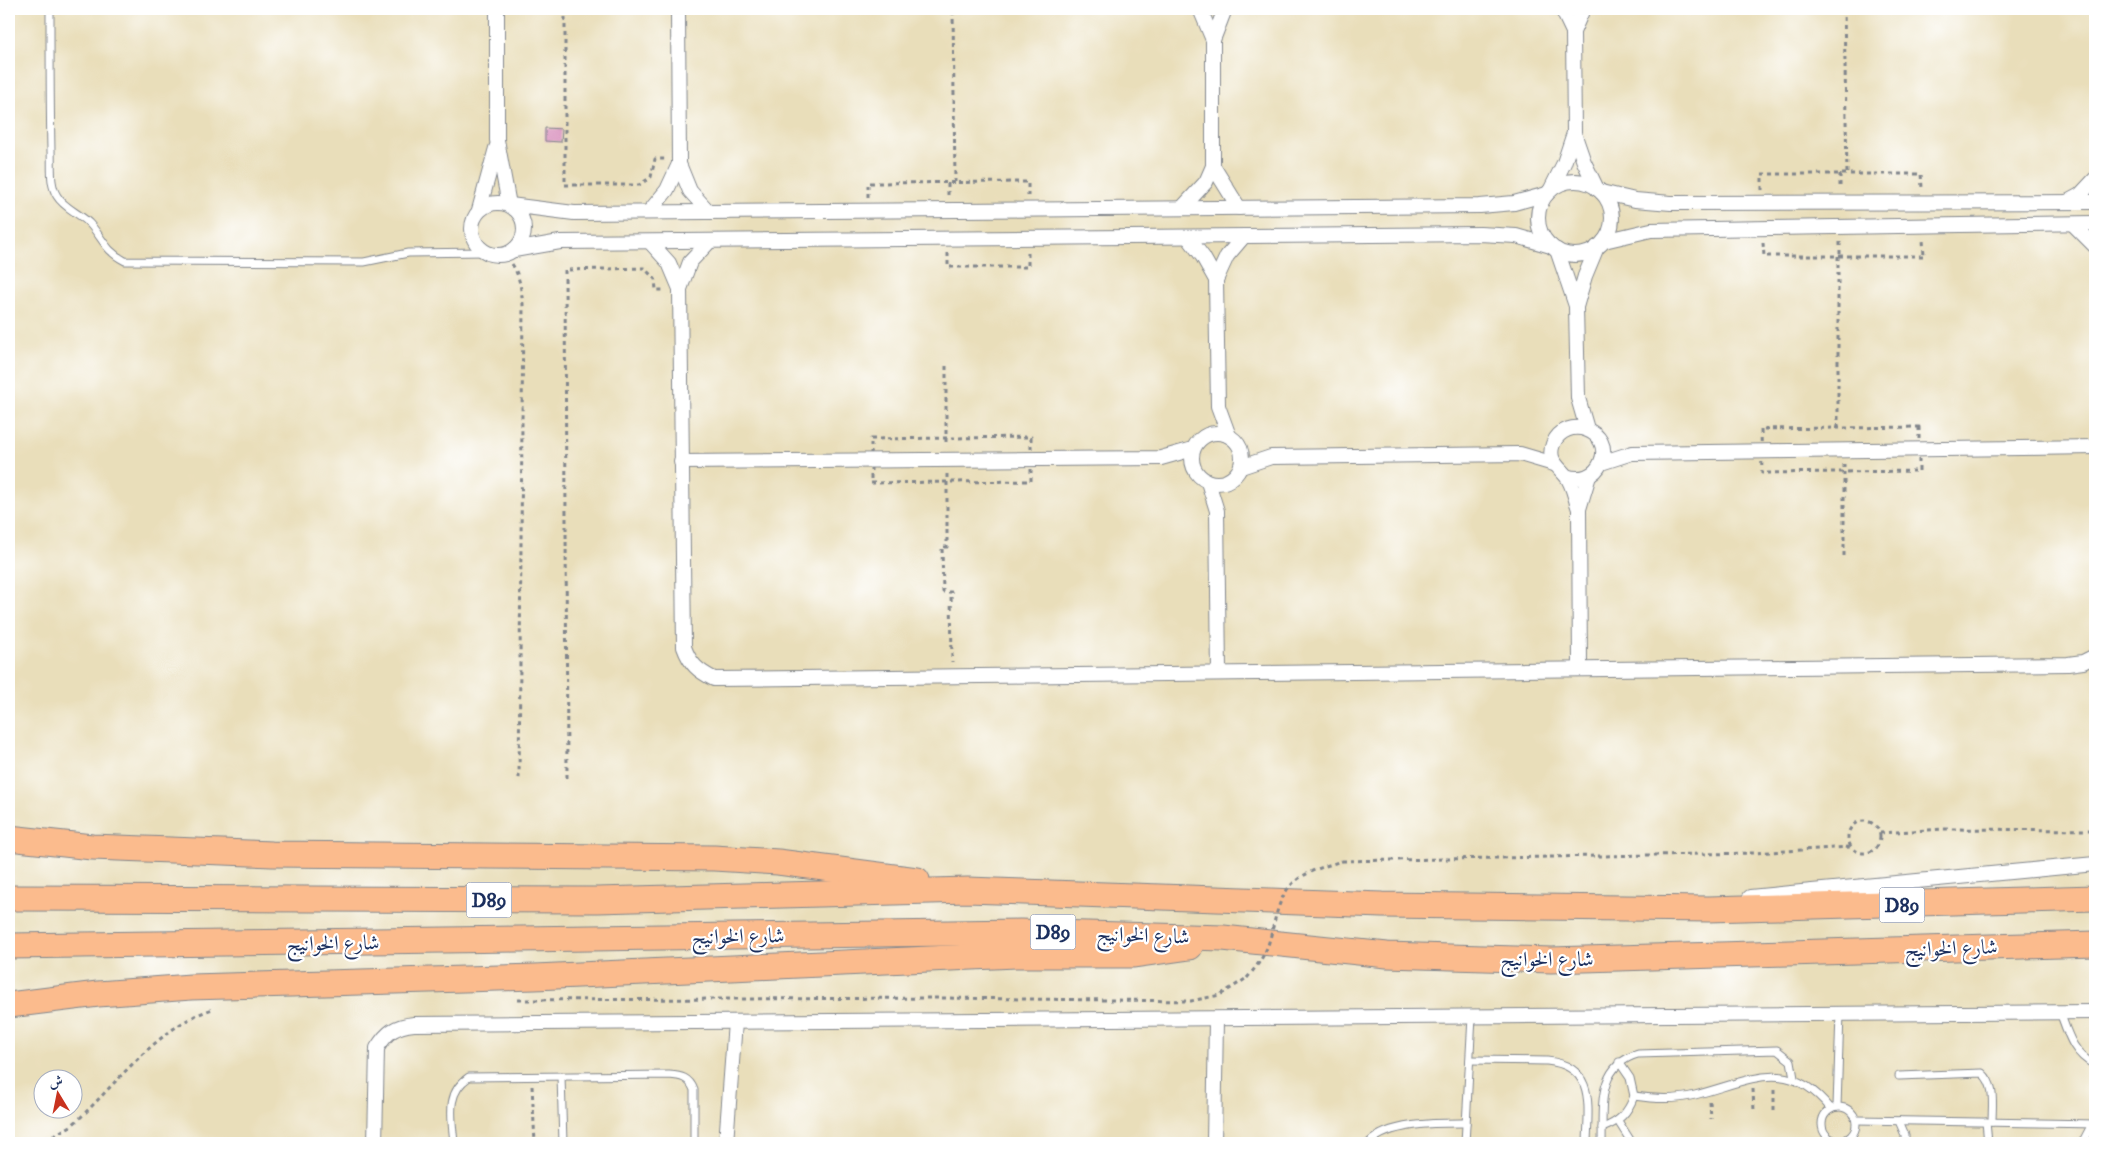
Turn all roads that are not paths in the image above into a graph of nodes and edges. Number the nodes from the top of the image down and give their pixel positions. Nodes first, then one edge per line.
1 (50, 9) edge
2 (497, 9) edge
3 (678, 9) edge
4 (1200, 9) edge
5 (1224, 9) edge
6 (1562, 9) edge
7 (1570, 9) edge
8 (1574, 9) edge
9 (1582, 9) edge
10 (1573, 32) junction
11 (1213, 40) junction
12 (1574, 133) junction
13 (497, 140) junction
14 (679, 161) junction
15 (1214, 166) junction
16 (2095, 179) edge
17 (1599, 191) junction
18 (1548, 192) junction
19 (2066, 202) junction
20 (2095, 202) edge
21 (509, 205) junction
22 (1182, 208) junction
23 (1239, 208) junction
24 (479, 210) junction
25 (649, 212) junction
26 (709, 212) junction
27 (2073, 224) junction
28 (2095, 224) edge
29 (1188, 236) junction
30 (1244, 236) junction
31 (710, 241) junction
32 (650, 242) junction
33 (1601, 244) junction
34 (2095, 246) edge
35 (1554, 248) junction
36 (485, 252) junction
37 (509, 252) junction
38 (1216, 280) junction
39 (680, 289) junction
40 (1576, 307) junction
41 (1578, 398) junction
42 (1218, 406) junction
43 (1587, 429) junction
44 (1565, 430) junction
45 (1204, 436) junction
46 (1234, 441) junction
47 (1600, 441) junction
48 (1553, 444) junction
49 (2095, 447) edge
50 (1193, 449) junction
51 (1632, 453) junction
52 (1520, 454) junction
53 (1161, 458) junction
54 (1271, 458) junction
55 (681, 462) junction
56 (1601, 463) junction
57 (1554, 464) junction
58 (1241, 467) junction
59 (1194, 468) junction
60 (1566, 476) junction
61 (1589, 476) junction
62 (1228, 481) junction
63 (1208, 482) junction
64 (1578, 509) junction
65 (1217, 512) junction
66 (2095, 656) edge
67 (1580, 669) junction
68 (1219, 673) junction
69 (9, 838) edge
70 (2095, 864) edge
71 (968, 890) junction
72 (9, 898) edge
73 (2095, 898) edge
74 (1710, 909) junction
75 (1223, 938) junction
76 (2095, 944) edge
77 (9, 946) edge
78 (9, 1005) edge
79 (2060, 1012) junction
80 (2095, 1012) edge
81 (1840, 1013) junction
82 (1472, 1017) junction
83 (1216, 1020) junction
84 (735, 1022) junction
85 (1470, 1060) junction
86 (1619, 1062) junction
87 (2095, 1065) edge
88 (561, 1076) junction
89 (1899, 1076) dead end
90 (1794, 1078) junction
91 (1634, 1096) junction
92 (1834, 1108) junction
93 (1857, 1120) junction
94 (1618, 1121) junction
95 (1899, 1121) junction
96 (1989, 1122) junction
97 (1466, 1123) junction
98 (2094, 1124) edge
99 (1602, 1128) junction
100 (375, 1143) edge
101 (454, 1143) edge
102 (563, 1143) edge
103 (694, 1143) edge
104 (726, 1143) edge
105 (1214, 1143) edge
106 (1370, 1143) edge
107 (1465, 1143) edge
108 (1587, 1143) edge
109 (1602, 1143) edge
110 (1632, 1143) edge
111 (1905, 1143) edge
112 (1988, 1143) edge
113 (2082, 1143) edge

1 - 36 lane
2 - 13 street
3 - 14 street
4 - 5 street
4 - 11 street
5 - 11 street
6 - 10 street
7 - 8 street
9 - 10 street
10 - 12 street
11 - 15 street
12 - 17 street
12 - 18 street
13 - 21 street
13 - 24 street
14 - 25 street
14 - 26 street
15 - 22 street
15 - 23 street
16 - 19 street
17 - 18 street
17 - 19 street
17 - 33 street
18 - 23 street
18 - 35 street
19 - 20 street
21 - 24 street
21 - 25 street
21 - 37 street
22 - 23 street
22 - 26 street
24 - 36 street
25 - 26 street
27 - 28 street
27 - 33 street
27 - 34 street
29 - 30 street
29 - 31 street
29 - 38 street
30 - 35 street
30 - 38 street
31 - 32 street
31 - 39 street
32 - 37 street
32 - 39 street
33 - 35 street
33 - 40 street
35 - 40 street
36 - 37 street
38 - 42 street
39 - 55 street
40 - 41 street
41 - 43 street
41 - 44 street
42 - 45 street
42 - 46 street
43 - 44 street
43 - 47 street
44 - 48 street
45 - 46 street
45 - 50 street
46 - 54 street
46 - 58 street
47 - 51 street
47 - 56 street
48 - 52 street
48 - 57 street
49 - 51 street
50 - 53 street
50 - 59 street
51 - 56 street
52 - 54 street
52 - 57 street
53 - 55 street
53 - 59 street
54 - 58 street
55 - 68 street
56 - 61 street
57 - 60 street
58 - 62 street
59 - 63 street
60 - 61 street
60 - 64 street
61 - 64 street
62 - 63 street
62 - 65 street
63 - 65 street
64 - 67 street
65 - 68 street
66 - 67 street
67 - 68 street
69 - 71 highway
70 - 74 street
71 - 72 highway, شارع الخوانيج / D89
71 - 74 highway, شارع الخوانيج / D89
73 - 74 highway, شارع الخوانيج / D89
75 - 76 highway, شارع الخوانيج / D89
75 - 77 highway, شارع الخوانيج / D89
75 - 78 highway
79 - 80 street
79 - 81 street
79 - 87 lane
81 - 82 street
81 - 92 lane
82 - 83 street
82 - 85 lane
83 - 84 street
83 - 105 street
84 - 100 street
84 - 104 street
85 - 97 lane
85 - 108 lane
86 - 90 lane
86 - 91 lane
86 - 99 lane
88 - 101 lane
88 - 102 lane
88 - 103 lane
89 - 96 lane
90 - 91 lane
90 - 92 lane
91 - 94 lane
92 - 93 lane
92 - 93 lane
93 - 95 lane
94 - 99 lane
94 - 110 lane
95 - 96 lane
95 - 111 lane
96 - 98 lane
96 - 112 lane
97 - 106 lane
97 - 107 lane
98 - 113 lane
99 - 109 lane

